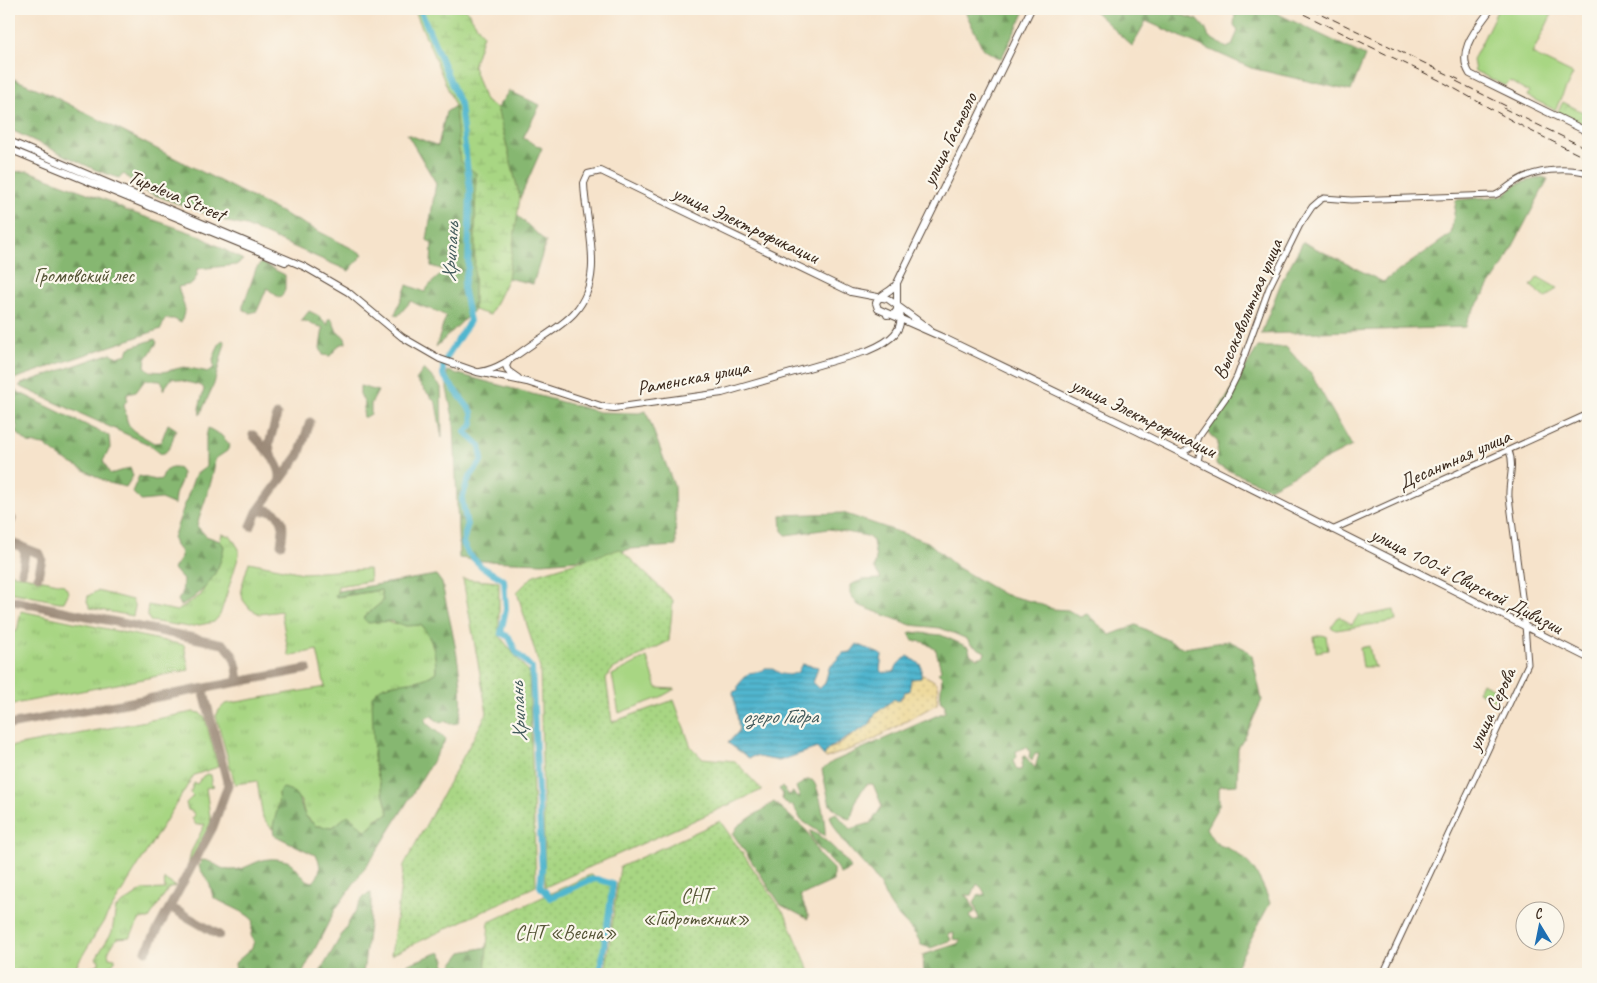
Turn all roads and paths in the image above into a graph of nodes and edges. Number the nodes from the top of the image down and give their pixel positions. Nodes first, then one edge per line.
1 (1031, 9) edge
2 (1491, 9) edge
3 (1588, 132) edge
4 (9, 141) edge
5 (9, 149) edge
6 (1588, 173) edge
7 (331, 281) junction
8 (897, 283) junction
9 (880, 296) junction
10 (897, 304) junction
11 (887, 315) junction
12 (901, 321) junction
13 (916, 327) junction
14 (941, 336) junction
15 (890, 340) junction
16 (510, 359) junction
17 (495, 368) junction
18 (477, 372) junction
19 (495, 377) junction
20 (527, 382) junction
21 (1588, 414) edge
22 (1196, 445) junction
23 (1509, 450) junction
24 (1182, 453) junction
25 (1198, 461) junction
26 (1332, 530) junction
27 (1526, 628) junction
28 (1588, 658) edge
29 (1384, 974) edge

1 - 8 main road, улица Гастелло
2 - 3 main road
4 - 7 main road, Tupoleva Street
5 - 7 main road, Tupoleva Street
6 - 22 street, Высоковольтная улица
7 - 18 main road, Tupoleva Street
8 - 9 main road, улица Гастелло
8 - 10 main road, улица Гастелло
9 - 10 main road, улица Электрофикации
9 - 11 main road
9 - 16 main road, улица Электрофикации
10 - 11 main road
10 - 12 main road, улица Гастелло
10 - 14 main road, улица Электрофикации
11 - 12 main road
12 - 13 main road
12 - 15 main road
13 - 14 main road
13 - 15 main road, Раменская улица
14 - 24 main road, улица Электрофикации
15 - 20 main road, Раменская улица
16 - 17 main road
16 - 20 main road
17 - 18 main road
17 - 19 main road
18 - 19 main road, Раменская улица
19 - 20 main road, Раменская улица
21 - 23 street, Десантная улица
22 - 24 street
22 - 25 street
23 - 26 street, Десантная улица
23 - 27 street, улица Серова
24 - 25 main road, улица Электрофикации
25 - 26 main road, улица Электрофикации
26 - 27 main road, улица 100-й Свирской Дивизии
27 - 28 main road, улица 100-й Свирской Дивизии
27 - 29 street, улица Серова

